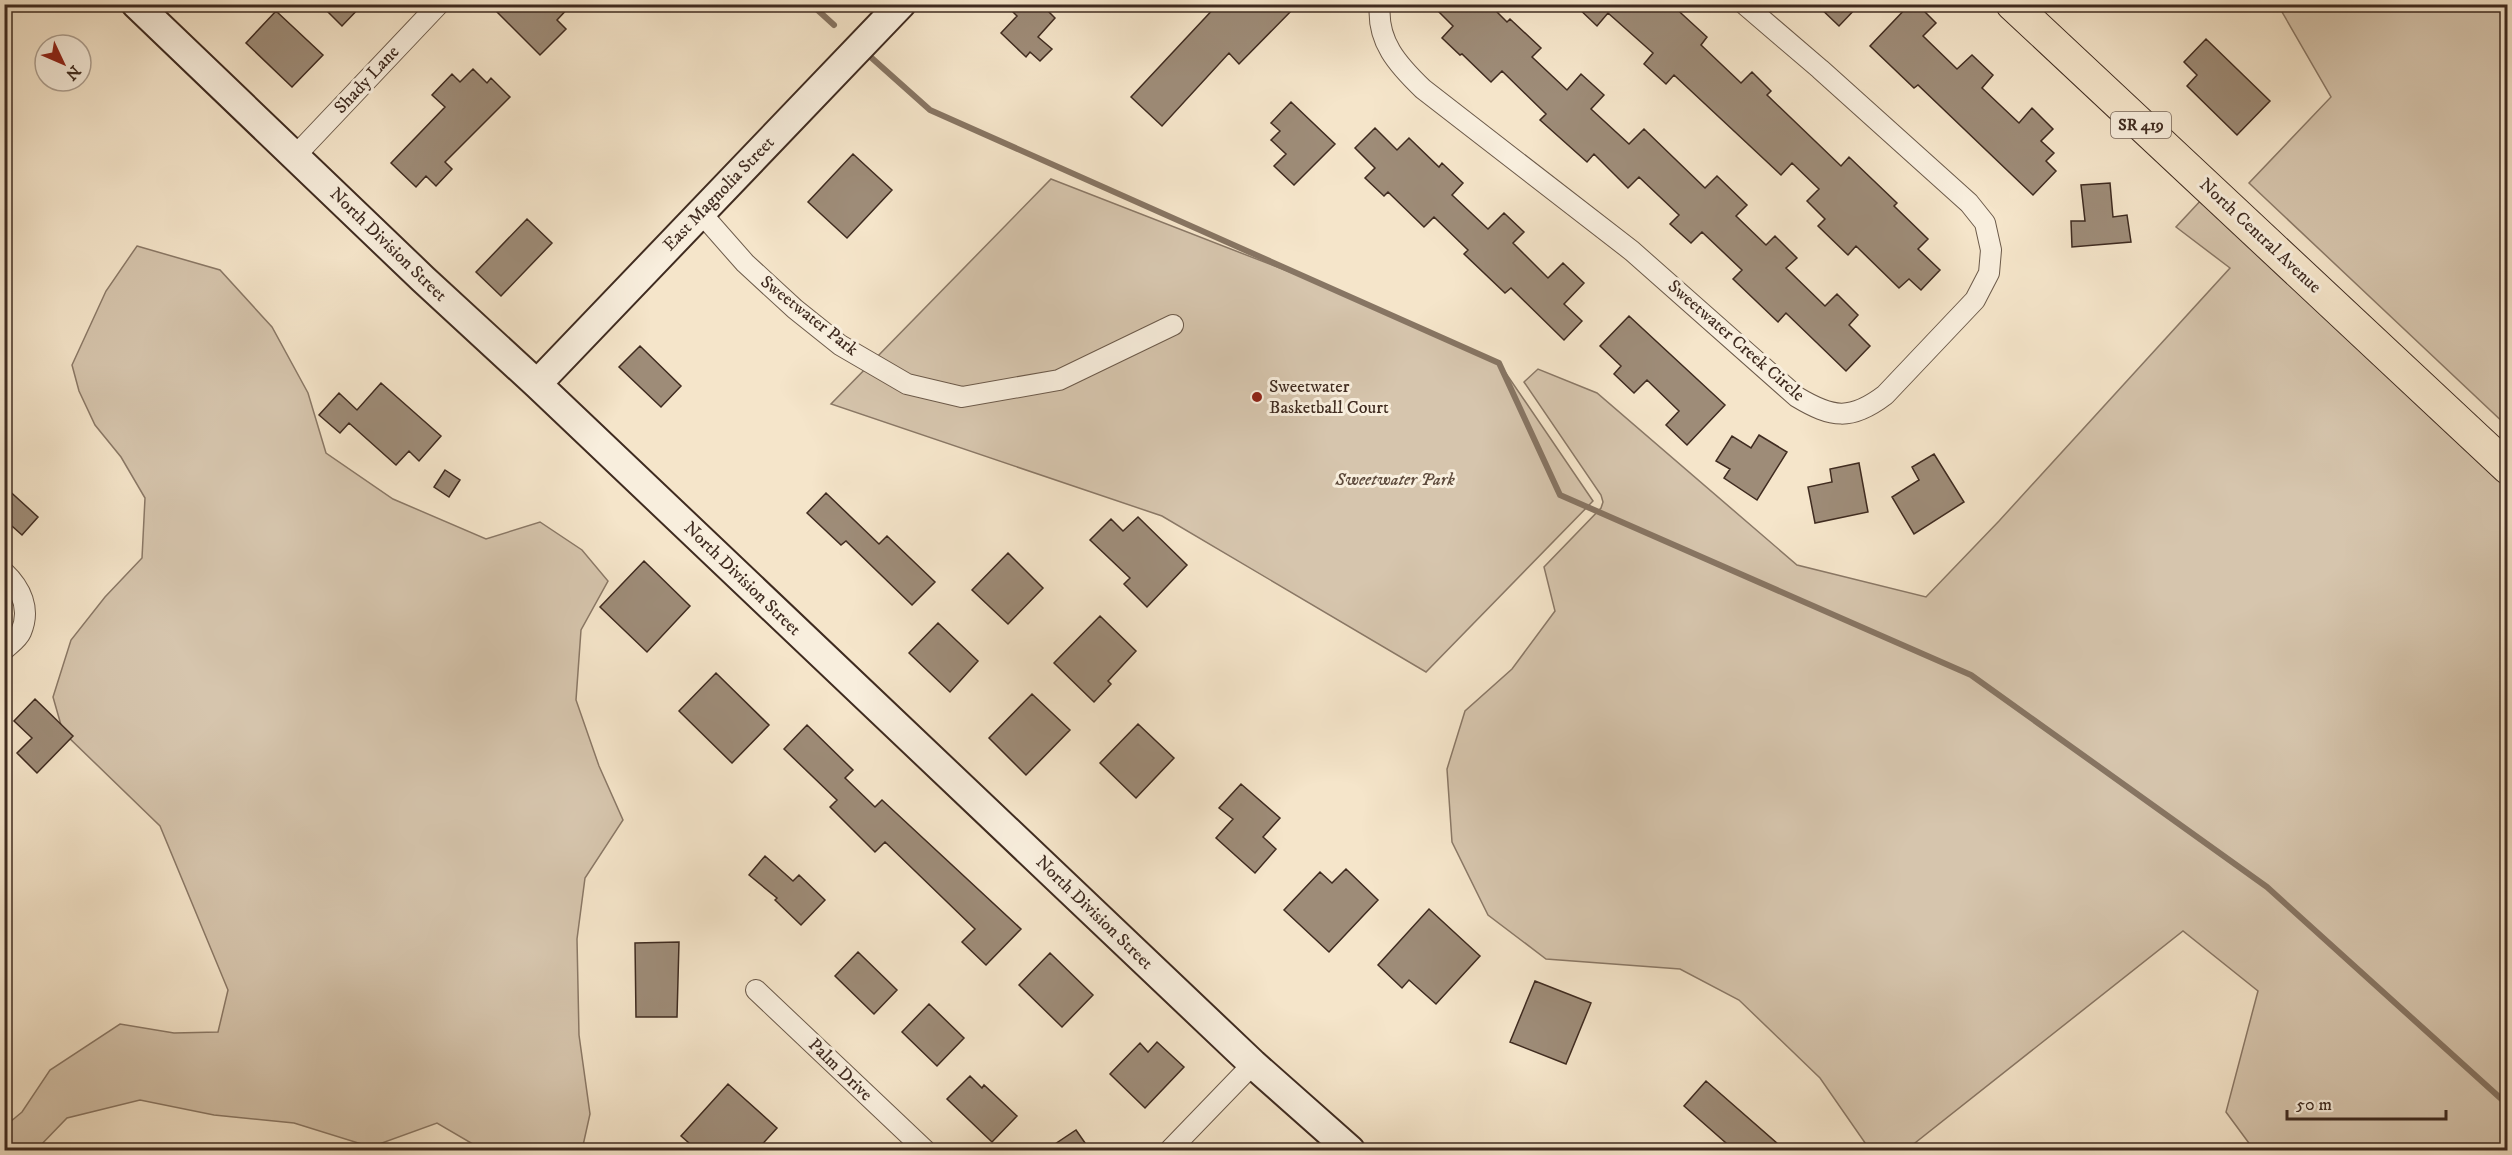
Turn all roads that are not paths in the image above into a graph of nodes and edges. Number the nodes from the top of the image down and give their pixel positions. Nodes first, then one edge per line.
1 (136, 4) edge
2 (439, 4) edge
3 (901, 4) edge
4 (1380, 4) edge
5 (1744, 4) edge
6 (2012, 4) edge
7 (296, 155) junction
8 (701, 213) junction
9 (1173, 325) dead end
10 (537, 384) junction
11 (2508, 468) edge
12 (4, 572) edge
13 (4, 650) edge
14 (756, 990) dead end
15 (1254, 1064) junction
16 (925, 1150) edge
17 (1170, 1150) edge
18 (1350, 1150) edge

1 - 7 street, North Division Street
2 - 7 street, Shady Lane
3 - 8 street, East Magnolia Street
4 - 5 street, Sweetwater Creek Circle
6 - 11 main road, North Central Avenue / SR 419
7 - 10 street, North Division Street
8 - 9 street, Sweetwater Park
8 - 10 street, East Magnolia Street
10 - 15 street, North Division Street
12 - 13 street
14 - 16 street, Palm Drive
15 - 17 street
15 - 18 street, North Division Street

